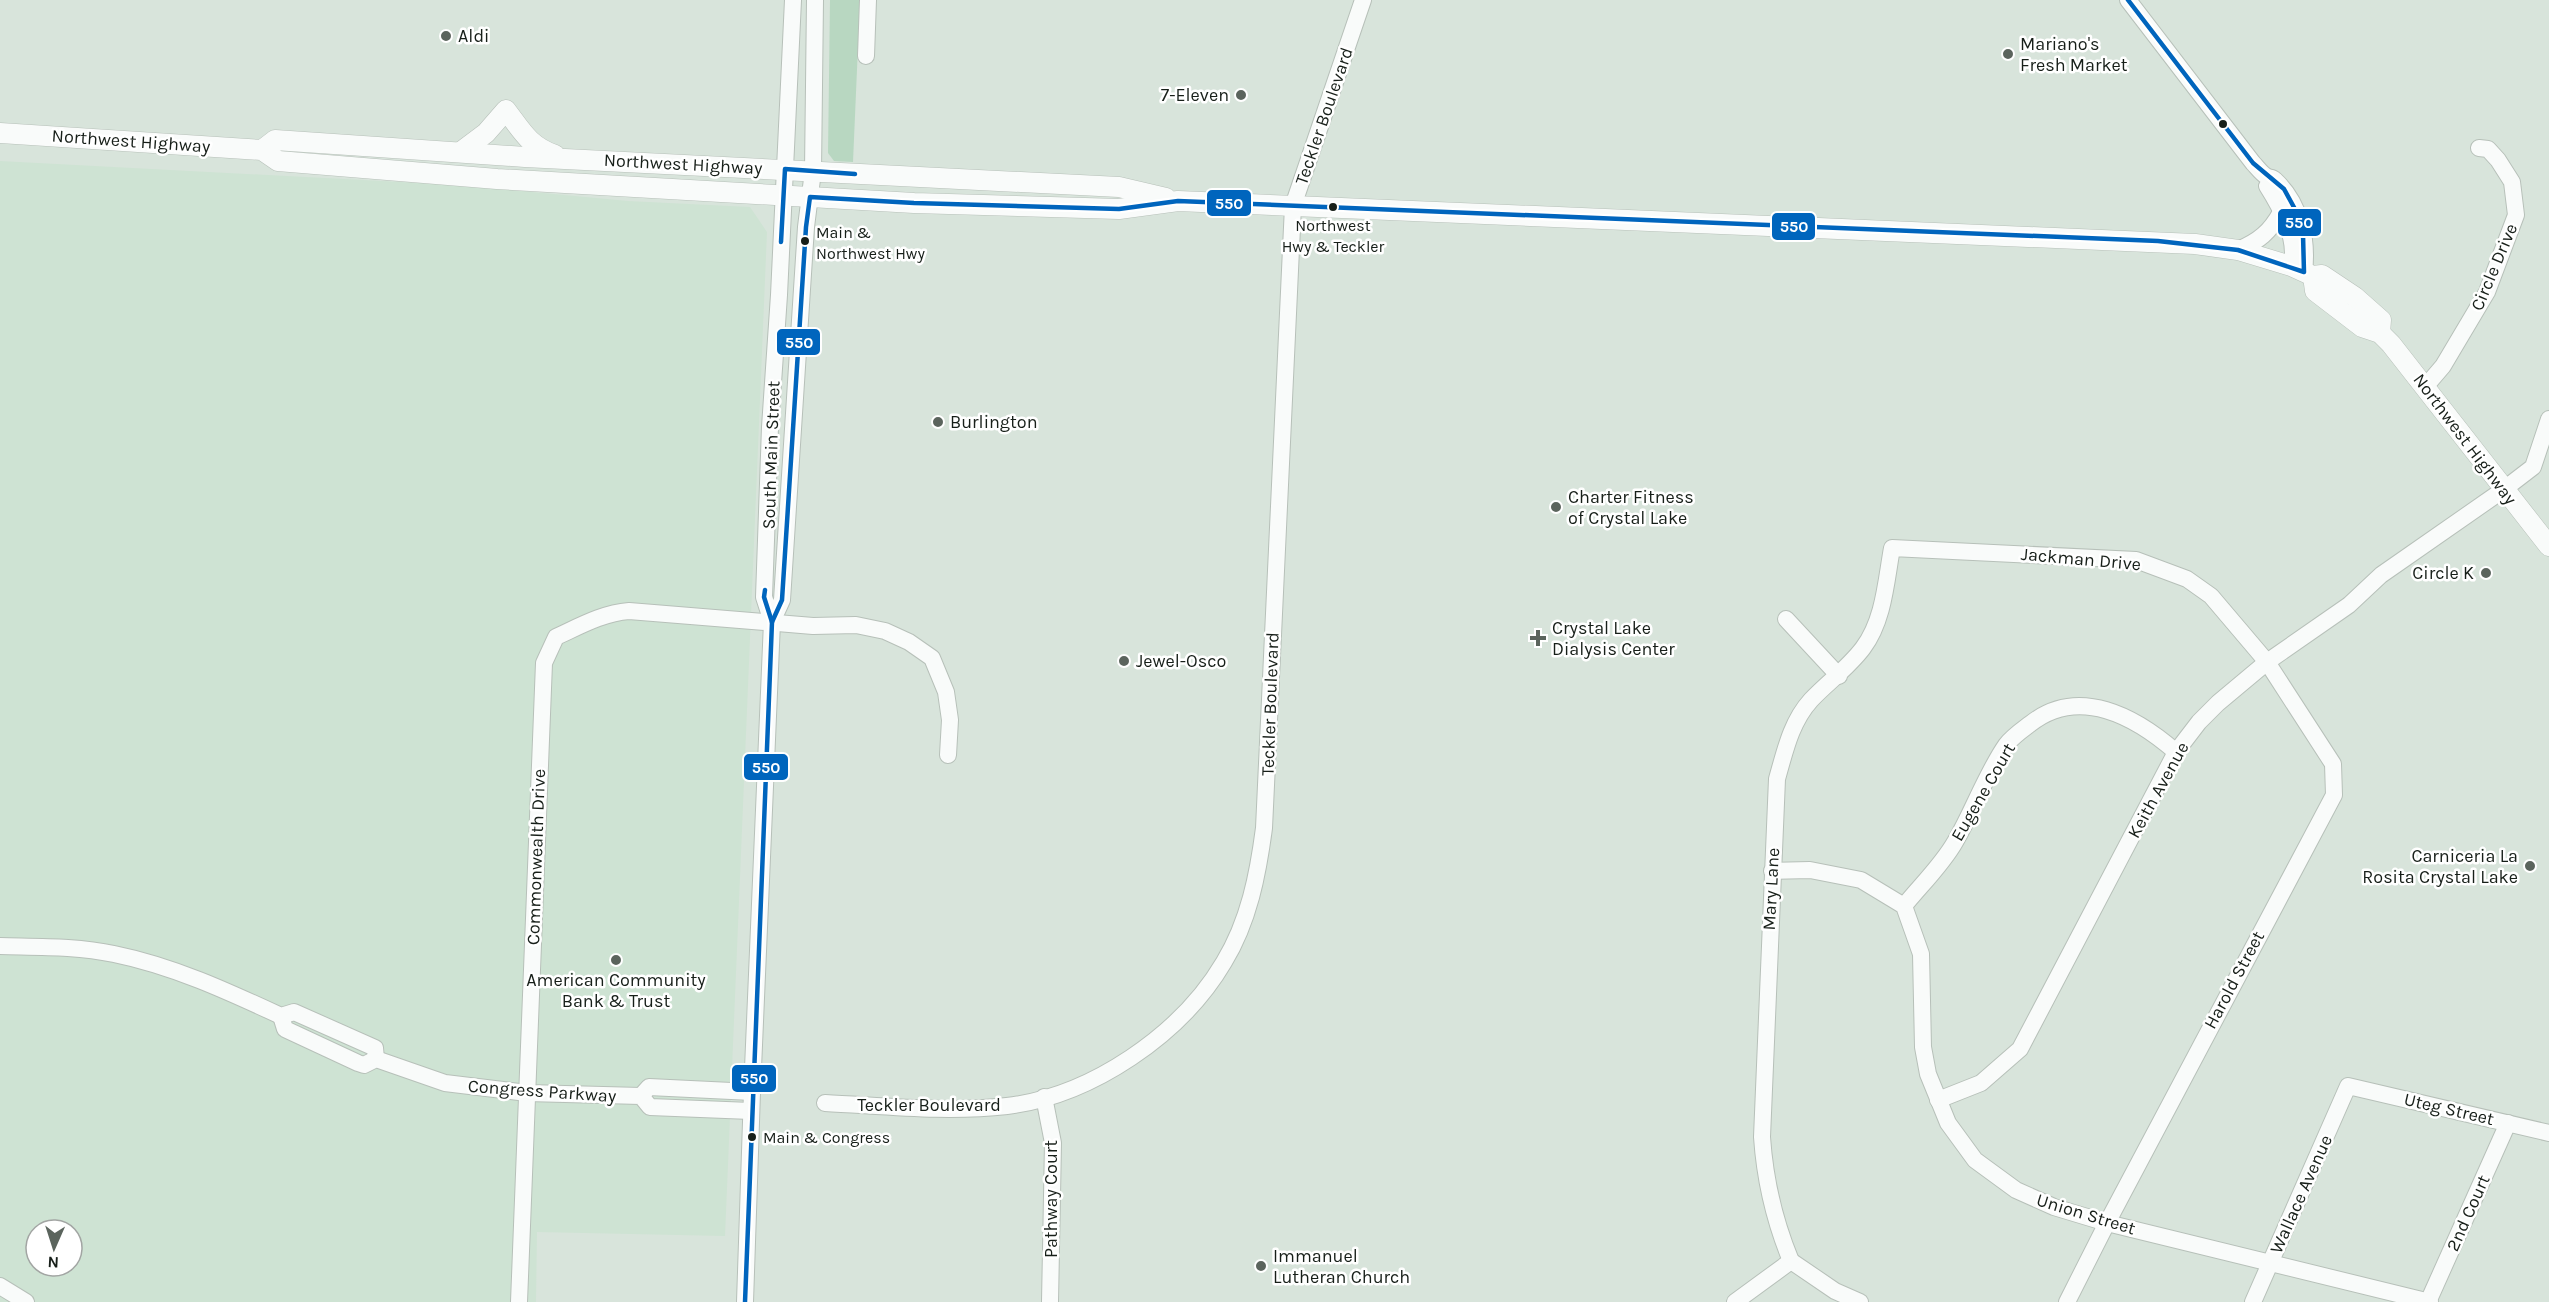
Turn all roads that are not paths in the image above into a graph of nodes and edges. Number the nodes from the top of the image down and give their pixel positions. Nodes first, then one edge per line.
1 (793, 0) edge
2 (815, 0) edge
3 (868, 0) edge
4 (1363, 0) edge
5 (2128, 0) edge
6 (866, 56) dead end
7 (0, 133) edge
8 (2479, 148) dead end
9 (262, 150) junction
10 (462, 151) junction
11 (565, 158) junction
12 (785, 170) junction
13 (813, 171) junction
14 (2265, 176) junction
15 (783, 195) junction
16 (810, 197) junction
17 (1178, 201) junction
18 (1293, 206) junction
19 (2282, 212) junction
20 (2238, 250) junction
21 (2303, 271) junction
22 (2425, 387) junction
23 (2549, 419) edge
24 (2504, 490) junction
25 (2549, 546) edge
26 (1892, 548) joint
27 (1786, 619) dead end
28 (772, 622) junction
29 (2267, 662) junction
30 (1839, 675) junction
31 (2176, 752) junction
32 (948, 755) dead end
33 (1772, 871) junction
34 (1904, 906) junction
35 (0, 946) edge
36 (2348, 1086) joint
37 (752, 1092) junction
38 (527, 1093) junction
39 (641, 1096) junction
40 (1044, 1097) junction
41 (1938, 1100) junction
42 (825, 1103) dead end
43 (751, 1111) junction
44 (2508, 1123) junction
45 (2549, 1133) edge
46 (2107, 1223) junction
47 (1791, 1261) junction
48 (2271, 1262) junction
49 (0, 1286) edge
50 (26, 1302) edge
51 (519, 1302) edge
52 (745, 1302) edge
53 (1050, 1302) edge
54 (1735, 1302) edge
55 (1860, 1302) edge
56 (2067, 1302) edge
57 (2253, 1302) edge
58 (2429, 1302) edge

1 - 12 street, South Main Street
2 - 13 street, South Main Street
3 - 6 street
4 - 18 street, Teckler Boulevard
5 - 14 street
7 - 9 main road, Northwest Highway
8 - 22 street, Circle Drive
9 - 10 main road, Northwest Highway
9 - 15 main road, Northwest Highway
10 - 11 main road, Northwest Highway
10 - 11 main road
11 - 12 main road, Northwest Highway
12 - 13 main road, Northwest Highway
12 - 15 street, South Main Street
13 - 16 street, South Main Street
13 - 17 main road, Northwest Highway
14 - 19 street
14 - 21 street
15 - 16 main road, Northwest Highway
15 - 28 street, South Main Street
16 - 17 main road, Northwest Highway
16 - 28 street, South Main Street
17 - 18 main road, Northwest Highway
18 - 20 main road, Northwest Highway
18 - 40 street, Teckler Boulevard
19 - 20 street
19 - 21 street
20 - 21 main road, Northwest Highway
21 - 22 main road, Northwest Highway
22 - 24 main road, Northwest Highway
23 - 24 street, Keith Avenue
24 - 25 main road, Northwest Highway
24 - 29 street, Keith Avenue
26 - 29 street, Jackman Drive
26 - 30 street, Mary Lane
27 - 30 street
28 - 32 street, Commonwealth Drive
28 - 37 street, South Main Street
28 - 38 street, Commonwealth Drive
29 - 31 street, Keith Avenue
29 - 46 street, Harold Street
30 - 33 street, Mary Lane
31 - 34 street, Eugene Court
31 - 41 street, Keith Avenue
33 - 34 street
33 - 47 street, Mary Lane
34 - 41 street, Union Street
35 - 38 street, Congress Parkway
36 - 44 street, Uteg Street
36 - 48 street, Wallace Avenue
37 - 39 street, Congress Parkway
37 - 43 street, South Main Street
38 - 39 street, Congress Parkway
38 - 51 street, Commonwealth Drive
39 - 43 street, Congress Parkway
40 - 42 street, Teckler Boulevard
40 - 53 street, Pathway Court
41 - 46 street, Union Street
43 - 52 street, South Main Street
44 - 45 street, Uteg Street
44 - 58 street, 2nd Court
46 - 48 street, Union Street
46 - 56 street, Harold Street
47 - 54 street
47 - 55 street
48 - 57 street, Wallace Avenue
48 - 58 street, Union Street
49 - 50 street

